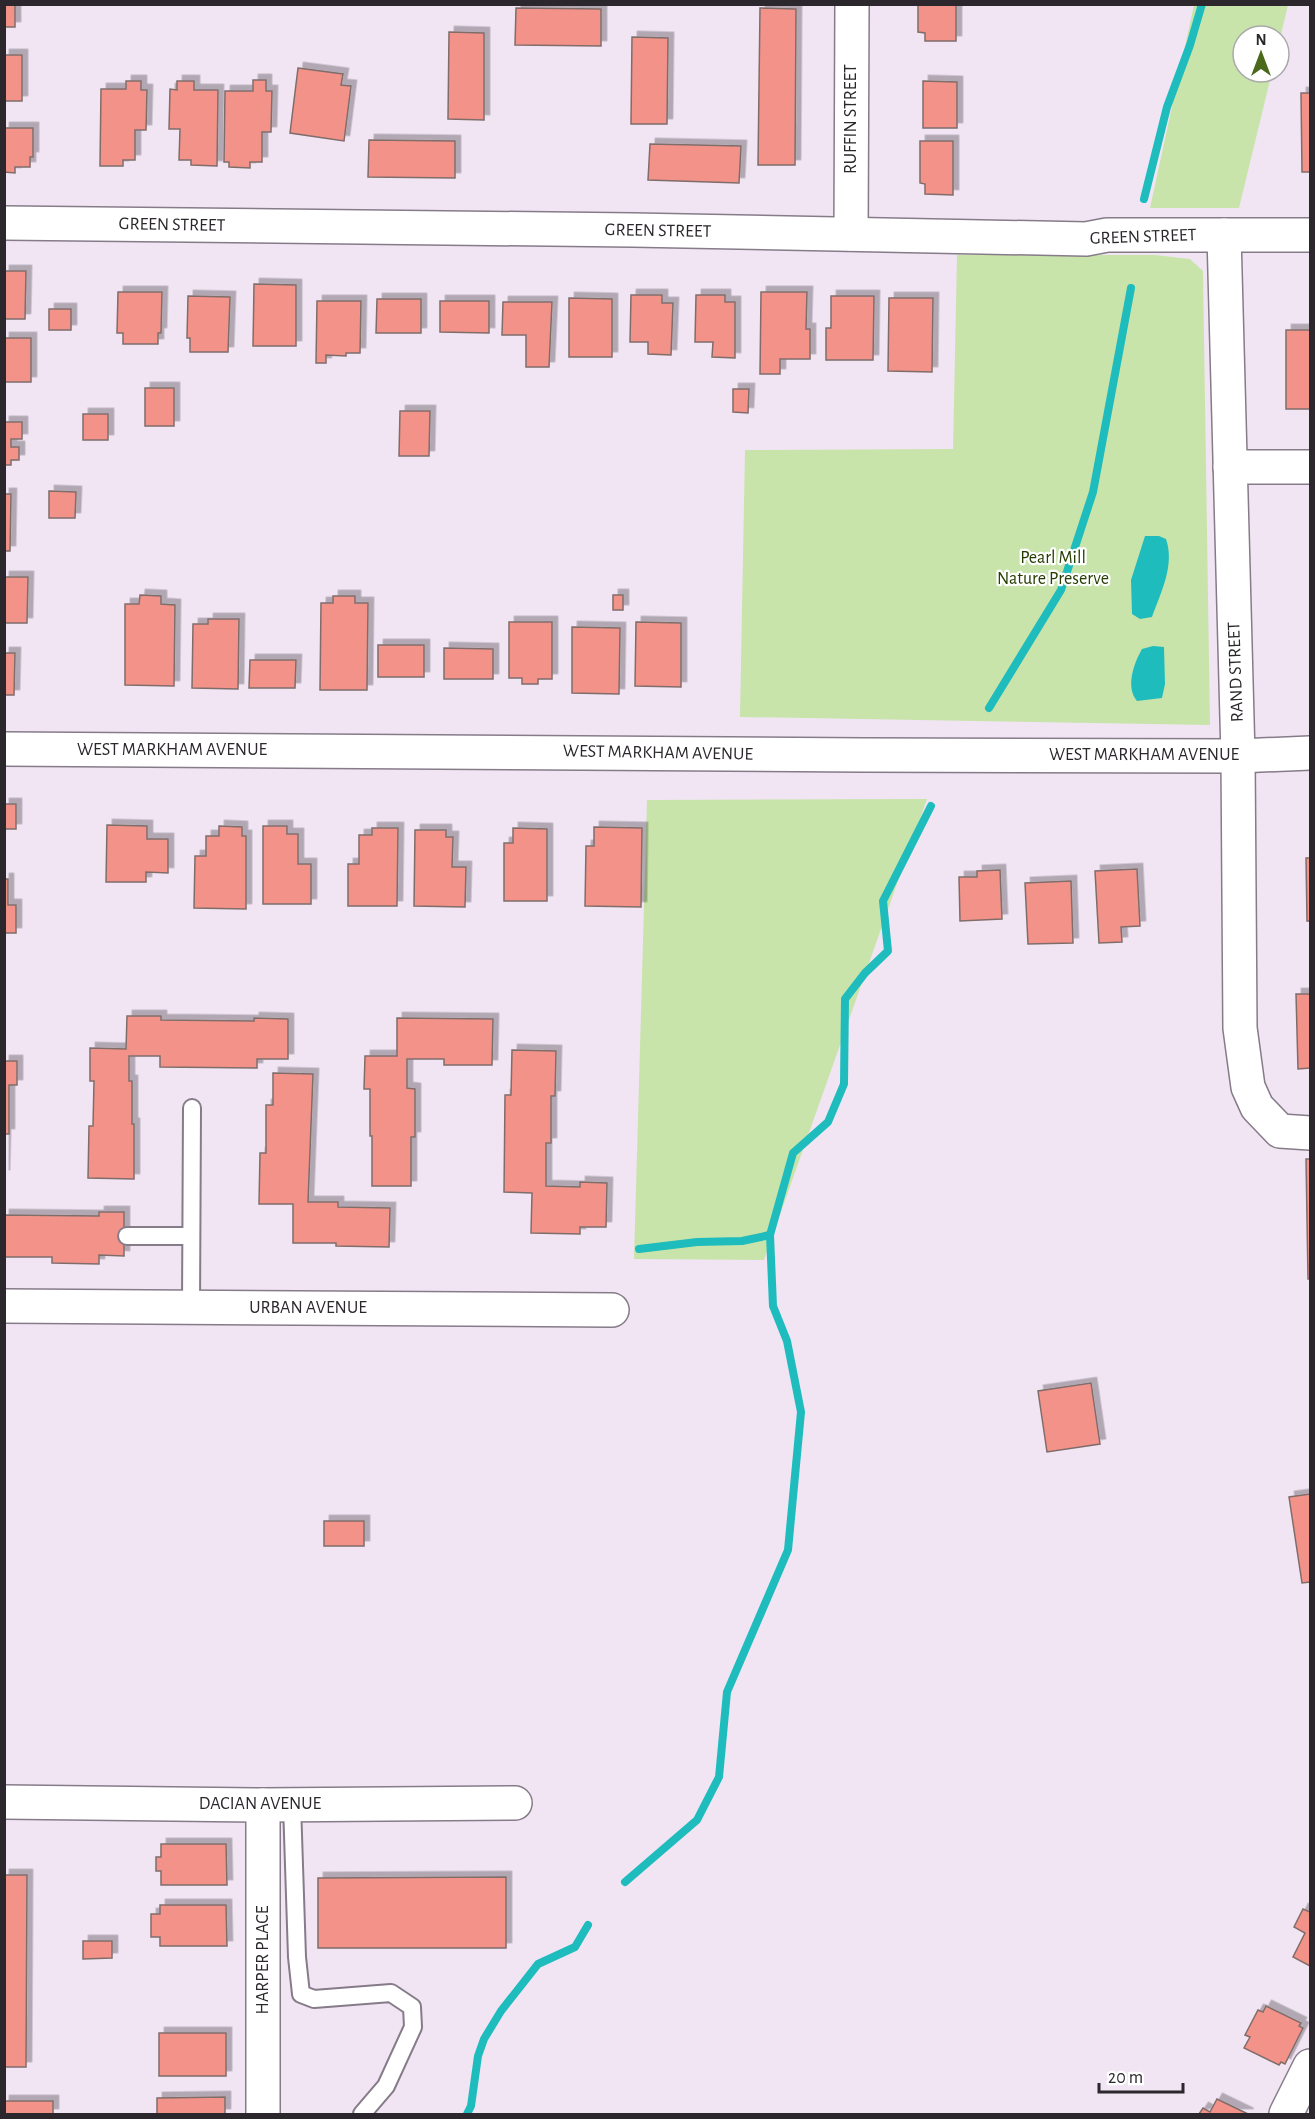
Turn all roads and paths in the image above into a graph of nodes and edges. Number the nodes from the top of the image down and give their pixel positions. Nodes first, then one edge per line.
1 (852, 4) edge
2 (4, 223) edge
3 (851, 234) junction
4 (1224, 235) junction
5 (1311, 235) edge
6 (1230, 467) junction
7 (1311, 468) edge
8 (4, 749) edge
9 (1311, 753) edge
10 (1238, 756) junction
11 (192, 1108) dead end
12 (1311, 1133) edge
13 (127, 1236) dead end
14 (191, 1236) junction
15 (4, 1306) edge
16 (191, 1307) junction
17 (612, 1310) dead end
18 (4, 1803) edge
19 (515, 1803) dead end
20 (278, 1804) junction
21 (1311, 2066) edge
22 (263, 2115) edge
23 (362, 2115) edge
24 (1286, 2115) edge

1 - 3 street, RUFFIN STREET
2 - 3 street, GREEN STREET
3 - 4 street, GREEN STREET
4 - 5 street, GREEN STREET
4 - 6 street, RAND STREET
6 - 7 street
6 - 10 street, RAND STREET
8 - 10 street, WEST MARKHAM AVENUE
9 - 10 street, WEST MARKHAM AVENUE
10 - 12 street, RAND STREET
11 - 14 lane
13 - 14 lane
14 - 16 lane
15 - 16 street, URBAN AVENUE
16 - 17 street, URBAN AVENUE
18 - 20 street, DACIAN AVENUE
19 - 20 street, DACIAN AVENUE
20 - 22 street, HARPER PLACE
20 - 23 lane
21 - 24 street

